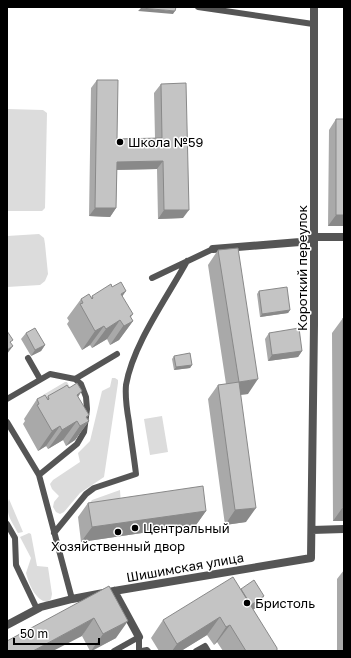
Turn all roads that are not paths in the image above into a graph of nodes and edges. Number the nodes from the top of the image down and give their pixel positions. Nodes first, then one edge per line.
1 (198, 7) edge
2 (314, 7) edge
3 (314, 24) junction
4 (314, 237) junction
5 (344, 237) edge
6 (213, 250) joint
7 (187, 261) junction
8 (152, 278) dead end
9 (117, 354) dead end
10 (28, 358) dead end
11 (40, 379) junction
12 (75, 379) junction
13 (7, 399) edge
14 (7, 423) edge
15 (39, 476) junction
16 (7, 524) edge
17 (344, 529) edge
18 (312, 530) junction
19 (54, 533) junction
20 (114, 591) junction
21 (72, 600) junction
22 (37, 609) junction
23 (7, 625) edge
24 (140, 637) junction
25 (114, 651) edge
26 (139, 651) edge
27 (142, 651) edge
28 (148, 651) edge
29 (196, 651) edge
30 (208, 651) edge

1 - 3 lane
2 - 3 street, Короткий переулок
3 - 4 street, Короткий переулок
4 - 5 street
4 - 6 street
4 - 18 street, Короткий переулок
6 - 7 lane
7 - 8 lane
7 - 19 lane
9 - 12 lane
10 - 11 lane
11 - 12 lane
11 - 13 lane
12 - 15 lane
14 - 15 lane
15 - 19 lane
16 - 22 lane
17 - 18 street
18 - 20 street, Шишимская улица
19 - 21 lane
20 - 21 street, Шишимская улица
20 - 24 street
21 - 22 street, Шишимская улица
22 - 23 street, Шишимская улица
24 - 25 lane
24 - 26 lane
27 - 28 lane
29 - 30 lane

